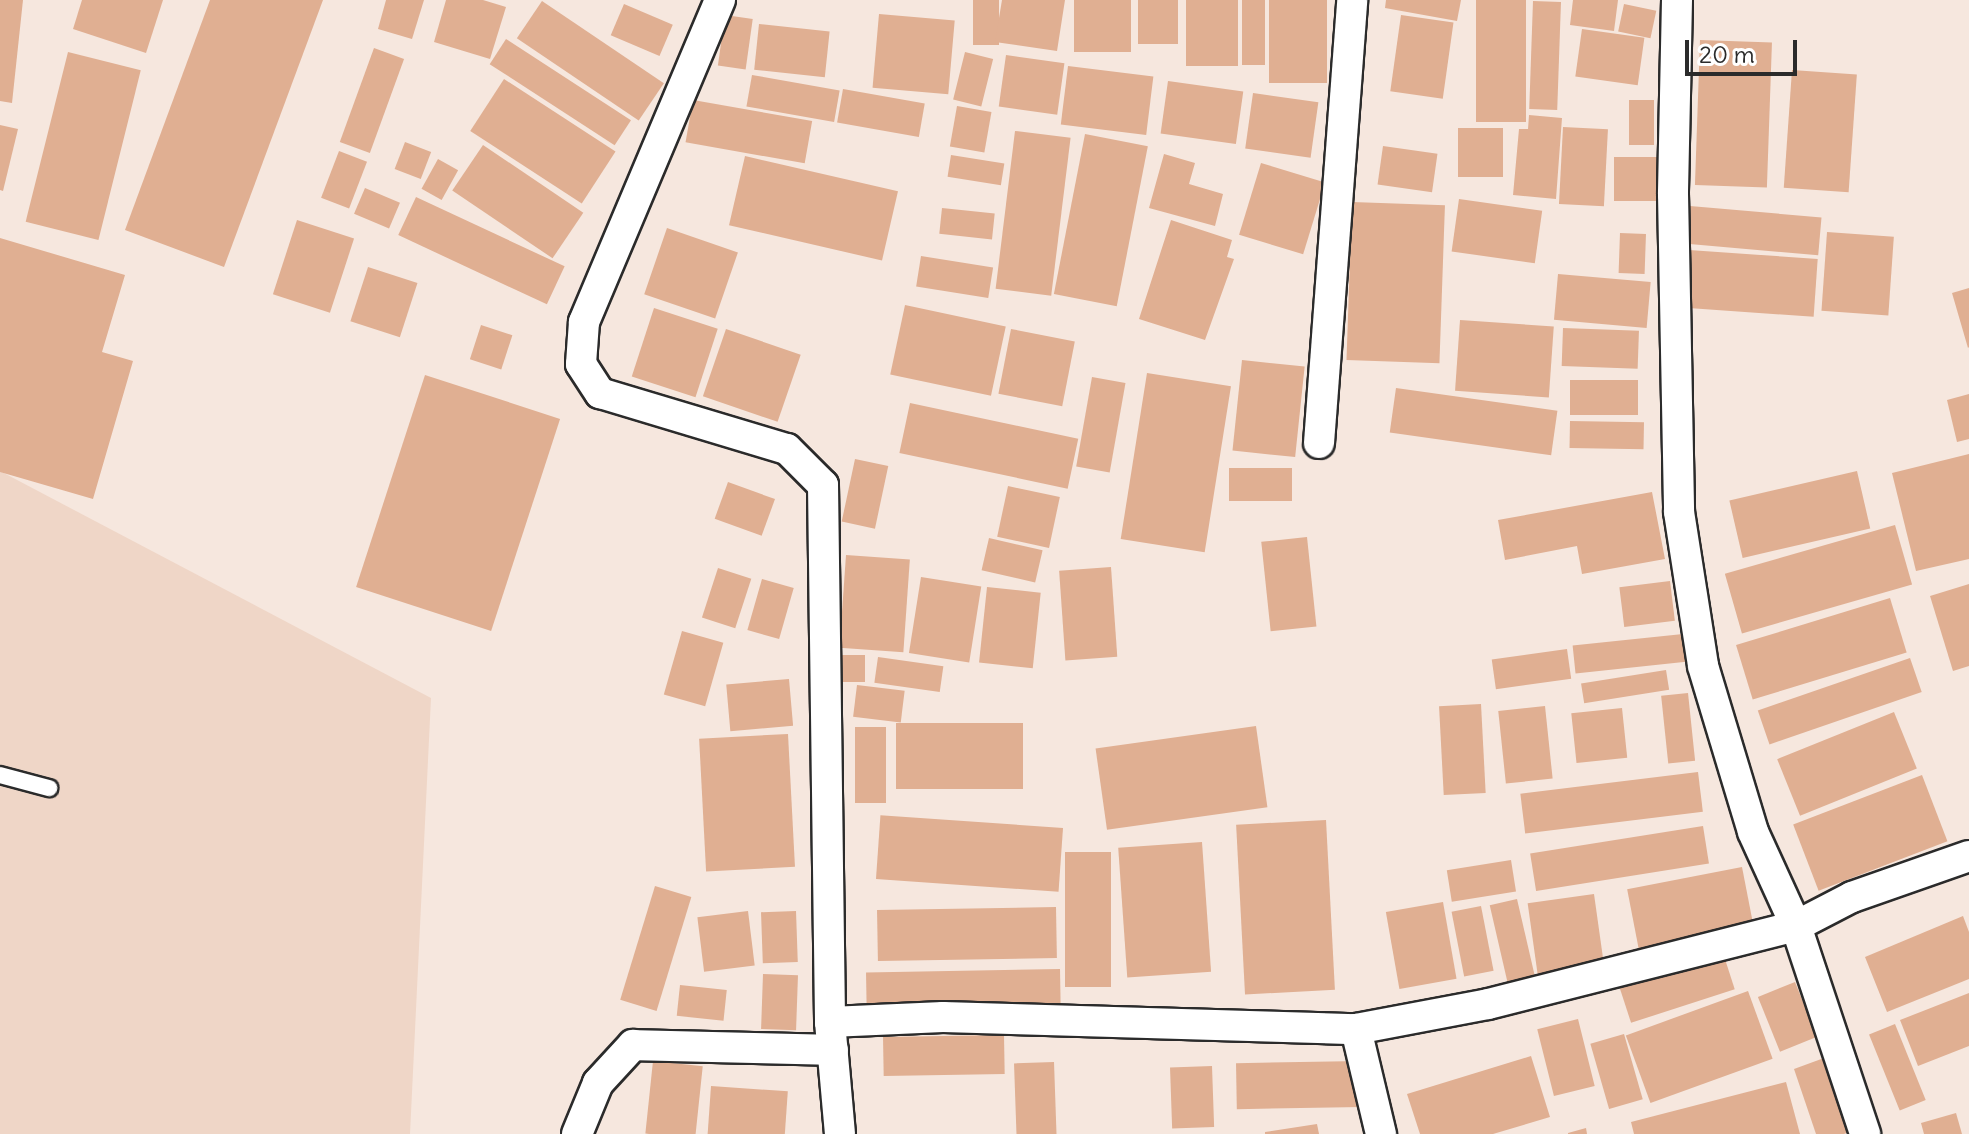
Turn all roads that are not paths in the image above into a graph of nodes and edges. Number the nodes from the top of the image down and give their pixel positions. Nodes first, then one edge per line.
1 (720, 0) edge
2 (1352, 0) edge
3 (1677, 0) edge
4 (1319, 443) dead end
5 (0, 775) edge
6 (49, 788) dead end
7 (1969, 856) edge
8 (1796, 926) junction
9 (1356, 1029) junction
10 (832, 1036) junction
11 (577, 1134) edge
12 (840, 1134) edge
13 (1381, 1134) edge
14 (1865, 1134) edge

1 - 10 street
2 - 4 street
3 - 8 street
5 - 6 lane
7 - 8 street
8 - 9 street
8 - 14 street
9 - 10 street
9 - 13 street
10 - 11 street
10 - 12 street

